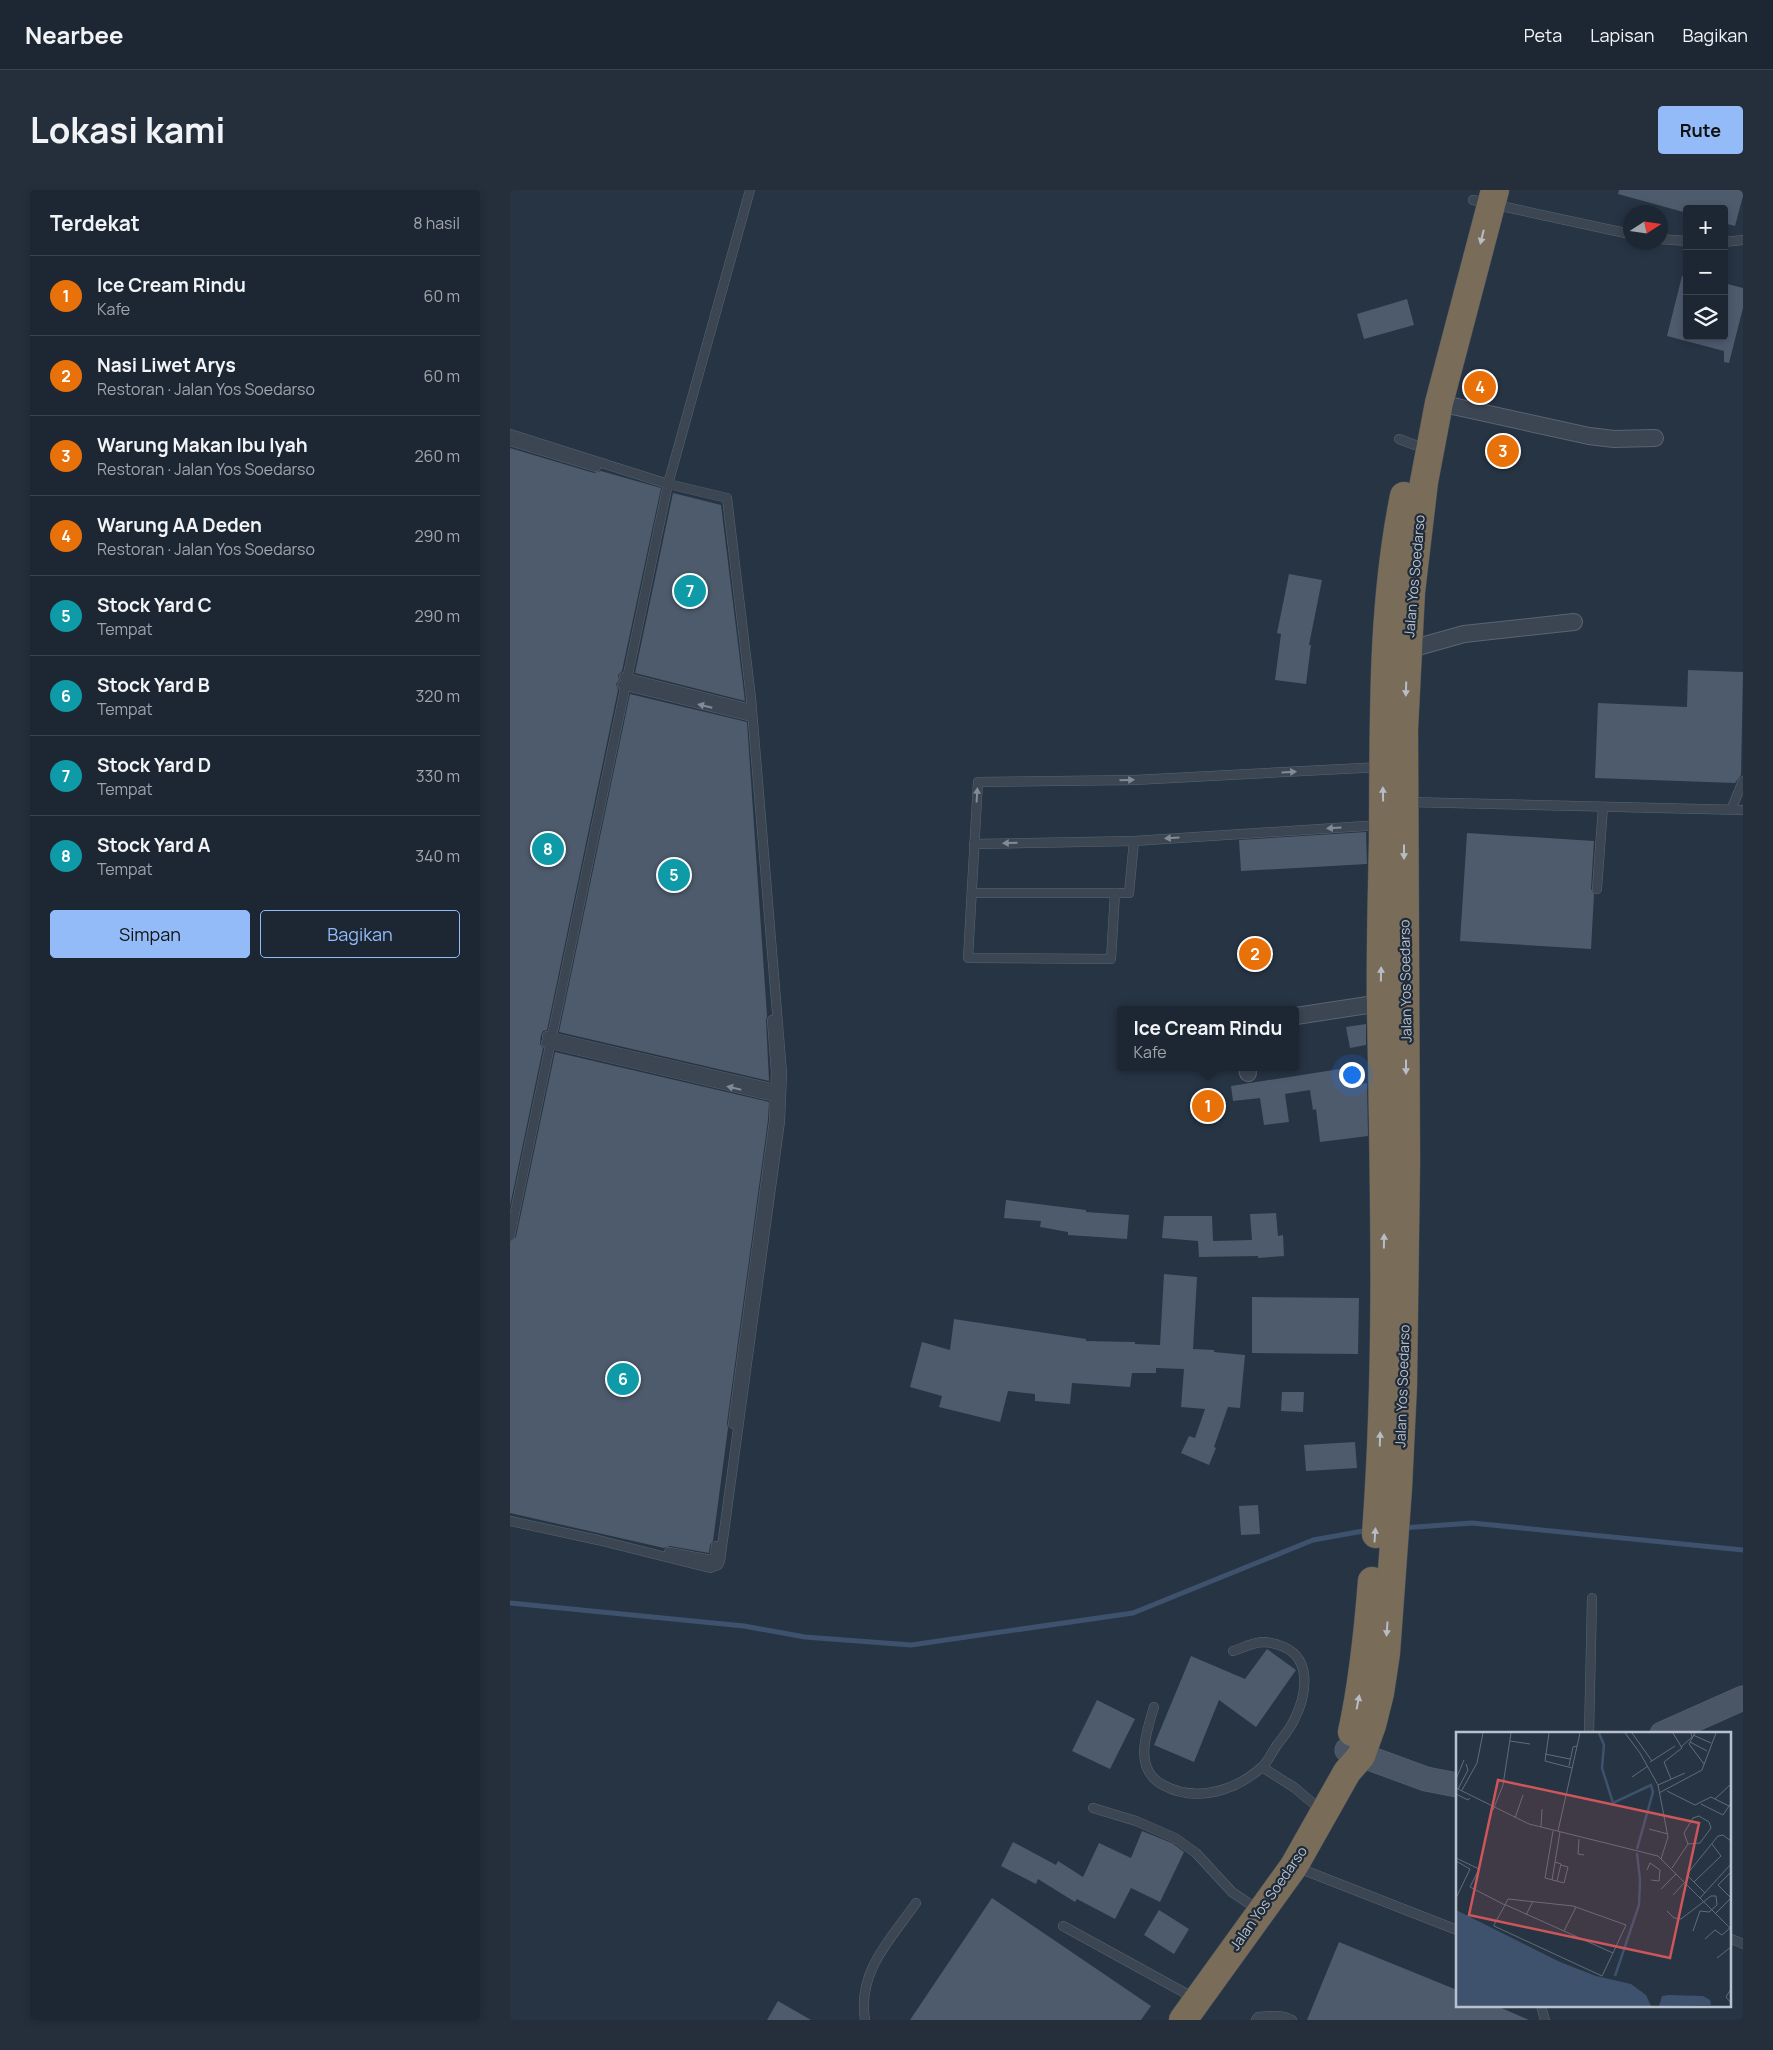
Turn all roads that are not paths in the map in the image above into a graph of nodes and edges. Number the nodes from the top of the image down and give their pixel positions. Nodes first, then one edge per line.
1 (748, 190) edge
2 (1484, 196) edge
3 (1623, 232) edge
4 (1668, 240) edge
5 (1743, 240) edge
6 (1683, 241) edge
7 (1728, 242) edge
8 (1450, 330) junction
9 (1439, 403) junction
10 (510, 434) edge
11 (1655, 438) dead end
12 (510, 441) edge
13 (666, 485) junction
14 (1574, 622) dead end
15 (1407, 650) junction
16 (625, 682) junction
17 (749, 714) junction
18 (1393, 766) junction
19 (1743, 781) edge
20 (1603, 807) junction
21 (1731, 810) junction
22 (1743, 810) edge
23 (1396, 820) junction
24 (1134, 841) junction
25 (974, 844) junction
26 (1597, 889) dead end
27 (972, 893) junction
28 (1115, 893) junction
29 (1393, 1002) junction
30 (1299, 1016) edge
31 (549, 1040) junction
32 (777, 1095) junction
33 (1396, 1162) junction
34 (510, 1216) edge
35 (510, 1236) edge
36 (1389, 1488) junction
37 (510, 1516) edge
38 (510, 1521) edge
39 (1592, 1598) dead end
40 (1233, 1651) dead end
41 (1743, 1698) edge
42 (1154, 1707) dead end
43 (1589, 1732) edge
44 (1666, 1732) edge
45 (1352, 1759) junction
46 (1262, 1767) junction
47 (1456, 1785) edge
48 (1093, 1808) dead end
49 (1324, 1813) junction
50 (1294, 1866) junction
51 (916, 1903) dead end
52 (1261, 1911) junction
53 (1063, 1926) dead end
54 (1456, 1930) edge
55 (1730, 1938) edge
56 (1743, 1944) edge
57 (1190, 2009) edge
58 (865, 2020) edge
59 (1256, 2020) edge
60 (1292, 2020) edge

1 - 13 lane
2 - 3 lane
2 - 8 highway, Jalan Yos Soedarso
4 - 6 lane
5 - 7 lane
8 - 9 highway, Jalan Yos Soedarso
8 - 18 highway, Jalan Yos Soedarso
9 - 11 street
9 - 15 highway, Jalan Yos Soedarso
10 - 13 lane
12 - 13 lane
13 - 16 lane
13 - 17 lane
14 - 15 street
15 -> 18 highway, Jalan Yos Soedarso
16 - 17 lane
16 - 31 lane
17 - 32 lane
18 - 23 highway, Jalan Yos Soedarso
25 -> 18 lane
19 - 21 lane
20 - 21 lane
20 - 23 lane
20 - 26 lane
21 - 22 lane
23 -> 24 lane
23 - 29 highway, Jalan Yos Soedarso
24 -> 25 lane
24 - 28 lane
25 - 27 lane
27 - 28 lane
27 - 28 lane
29 - 30 street
29 - 33 highway, Jalan Yos Soedarso
31 - 32 lane
31 - 34 lane
31 - 35 lane
32 - 37 lane
32 - 38 lane
33 - 36 highway, Jalan Yos Soedarso
36 -> 33 highway, Jalan Yos Soedarso
36 - 45 highway, Jalan Yos Soedarso
39 - 43 lane
40 - 46 lane
41 - 44 street
42 - 46 lane
45 - 47 street
45 - 49 highway, Jalan Yos Soedarso
46 - 49 lane
48 - 52 lane
49 - 50 highway, Jalan Yos Soedarso
50 - 52 highway, Jalan Yos Soedarso
50 - 54 lane
51 - 58 lane
52 - 57 highway, Jalan Yos Soedarso
53 - 57 lane
55 - 56 lane
59 - 60 lane

